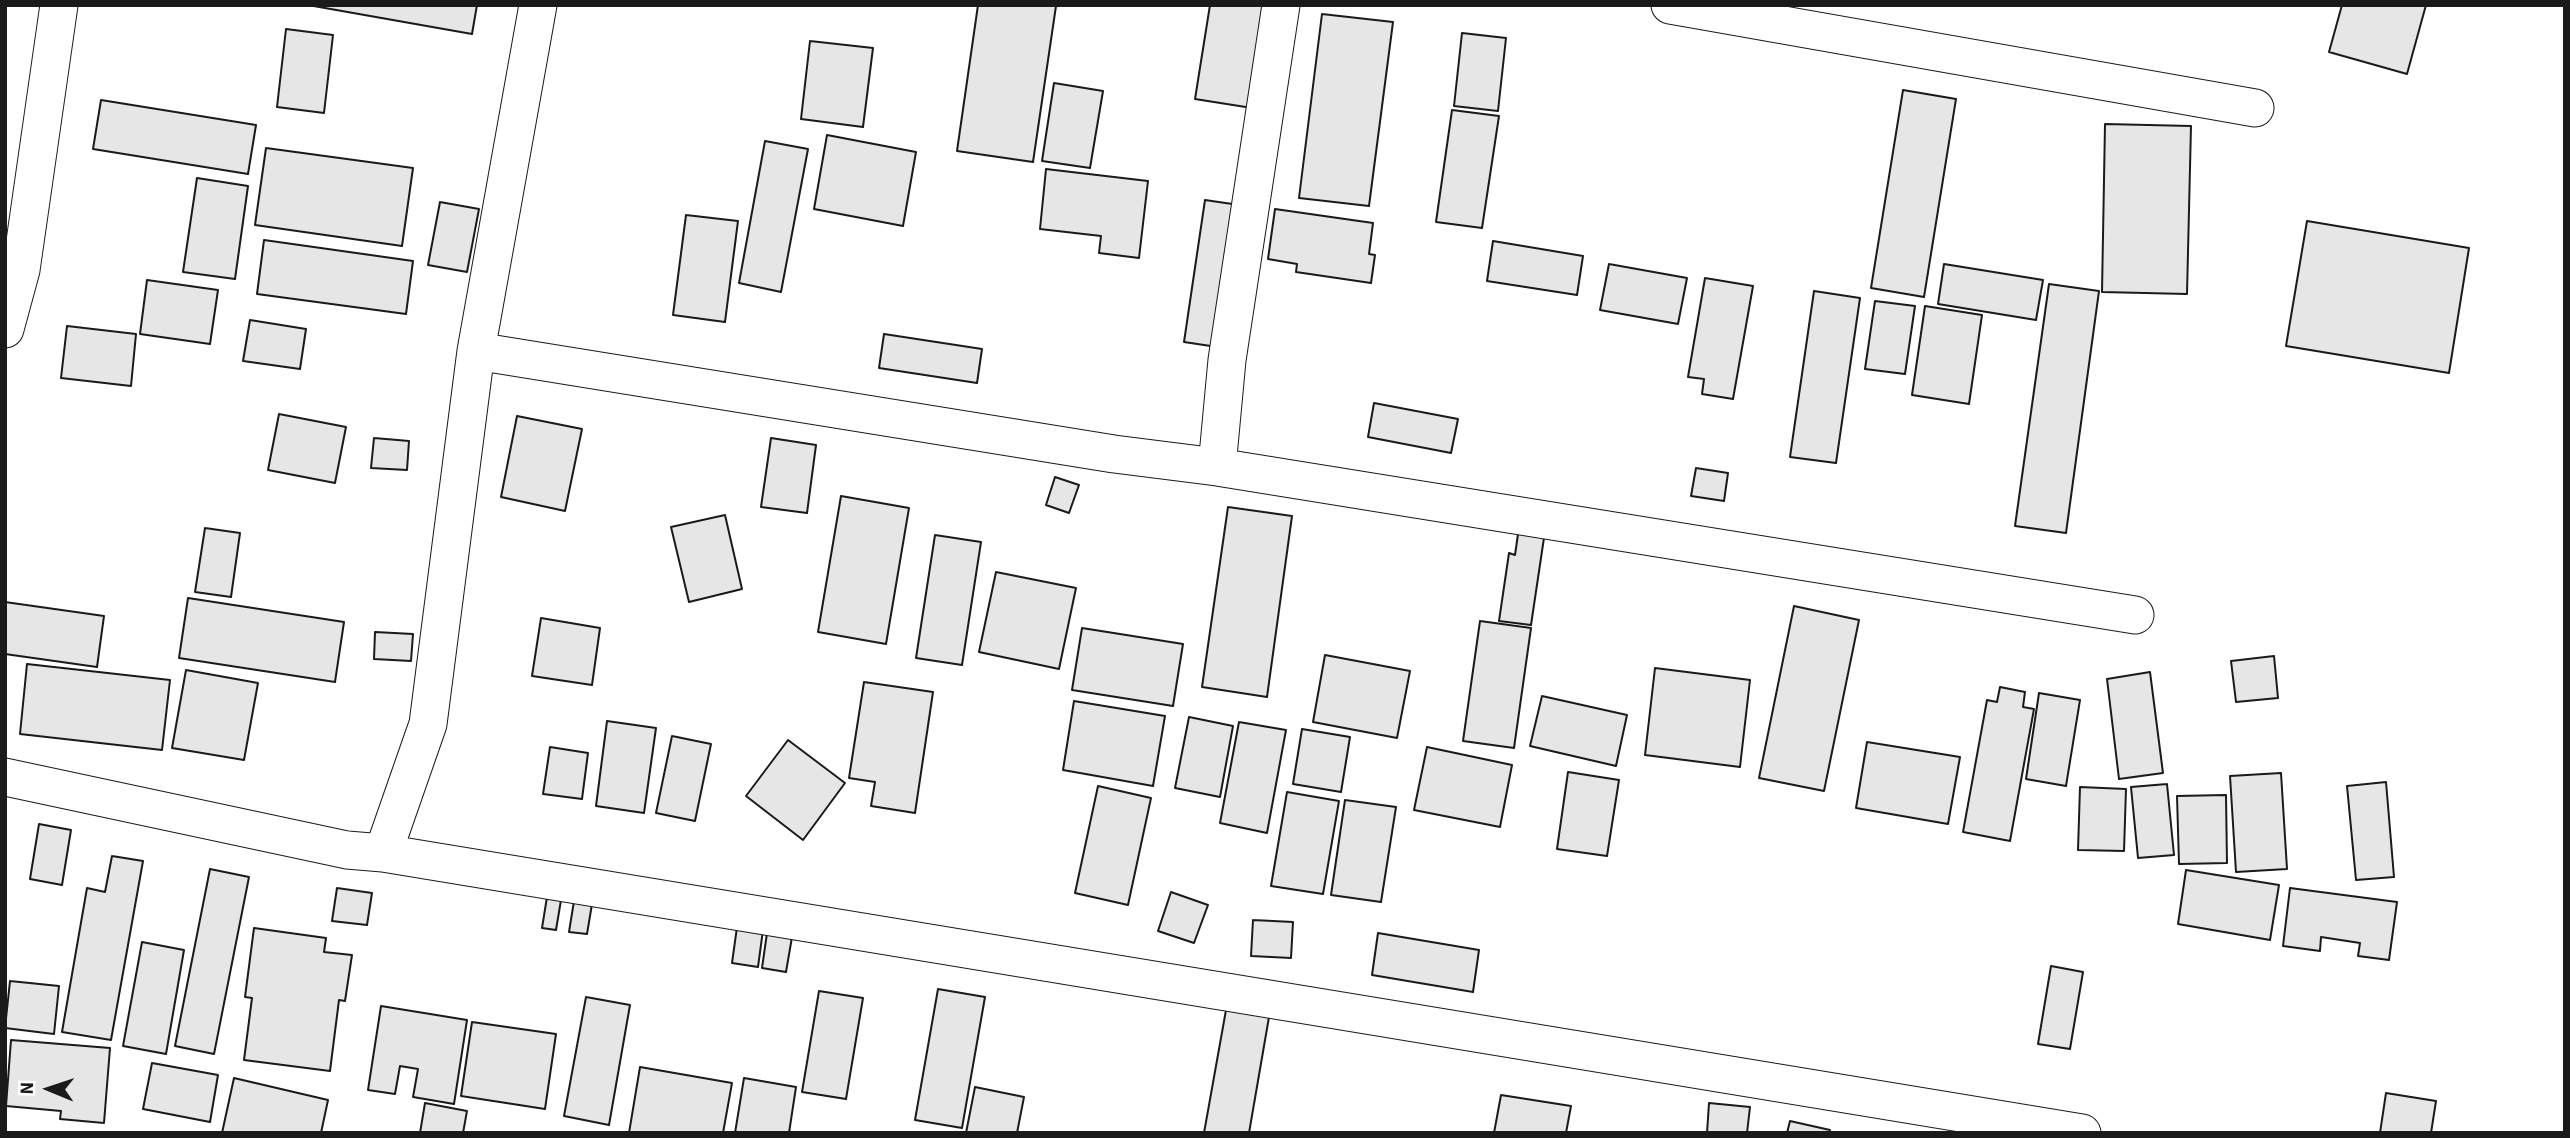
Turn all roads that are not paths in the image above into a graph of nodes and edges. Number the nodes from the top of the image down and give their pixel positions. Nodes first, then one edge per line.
1 (59, 5) edge
2 (538, 5) edge
3 (1281, 5) edge
4 (1670, 5) edge
5 (2255, 107) dead end
6 (5, 329) edge
7 (476, 351) junction
8 (1217, 467) junction
9 (2135, 615) dead end
10 (5, 777) edge
11 (383, 852) junction
12 (2082, 1133) edge

1 - 6 street
2 - 7 street
3 - 8 street
4 - 5 street
7 - 8 street
7 - 11 street
8 - 9 street
10 - 11 street
11 - 12 street

